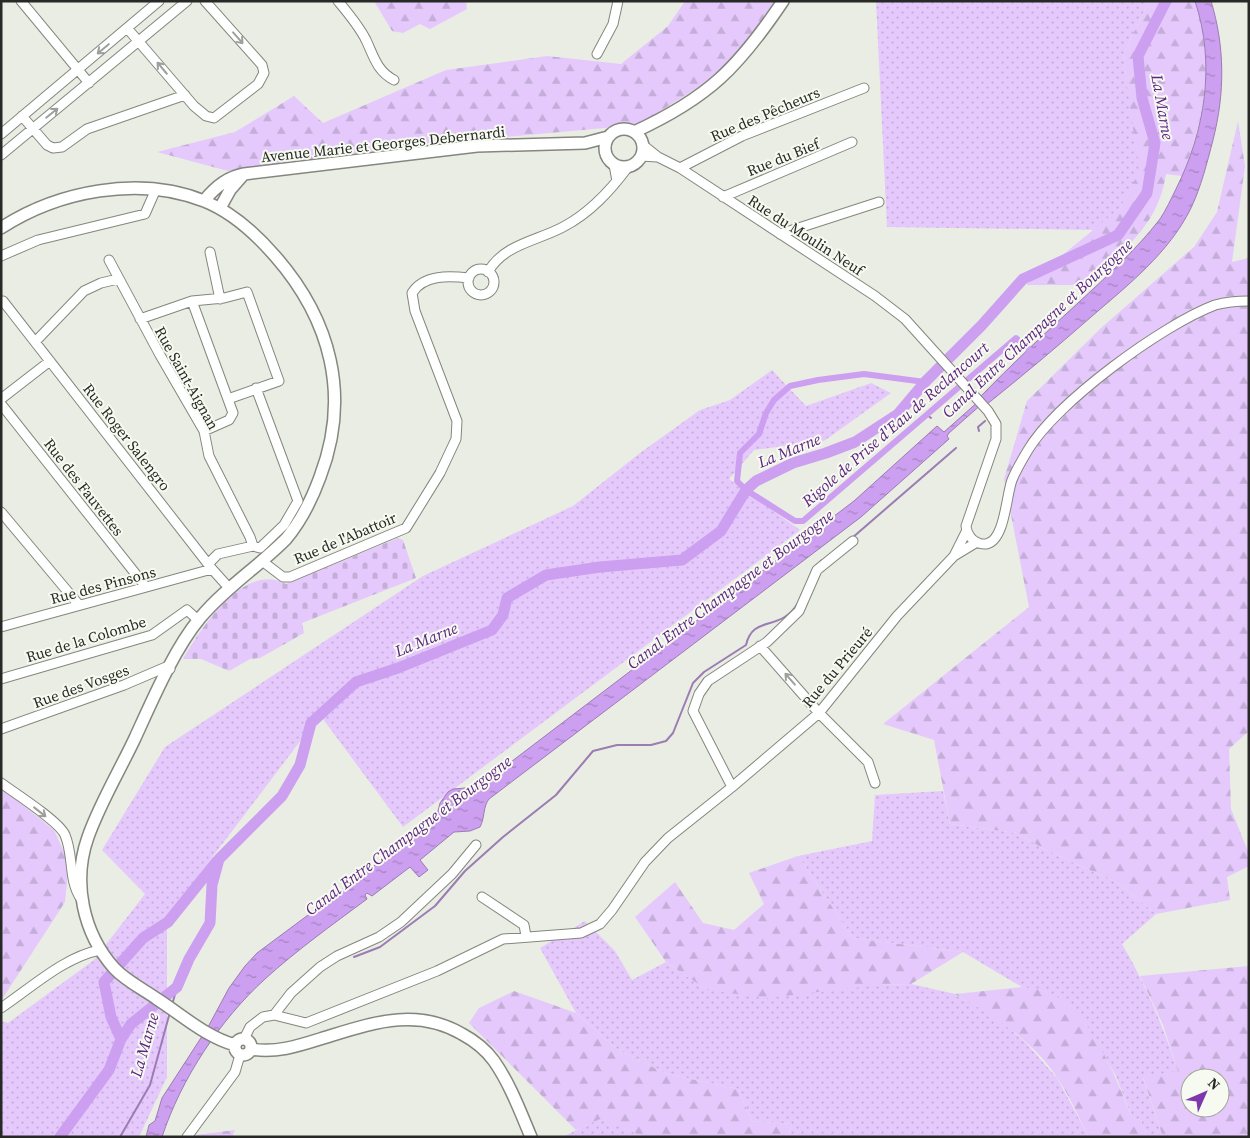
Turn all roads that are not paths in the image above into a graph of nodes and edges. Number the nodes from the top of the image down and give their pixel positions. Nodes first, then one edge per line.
1 (21, 1) edge
2 (159, 1) edge
3 (187, 1) edge
4 (206, 1) edge
5 (338, 1) edge
6 (618, 1) edge
7 (784, 1) edge
8 (170, 15) junction
9 (127, 28) junction
10 (139, 41) junction
11 (597, 54) dead end
12 (78, 70) junction
13 (394, 80) dead end
14 (90, 83) junction
15 (864, 88) dead end
16 (185, 95) junction
17 (22, 116) junction
18 (33, 128) junction
19 (1, 134) edge
20 (608, 137) junction
21 (852, 142) dead end
22 (584, 143) junction
23 (640, 143) junction
24 (605, 152) junction
25 (1, 155) edge
26 (614, 164) junction
27 (628, 167) junction
28 (680, 168) junction
29 (244, 174) junction
30 (617, 181) junction
31 (156, 189) junction
32 (723, 196) junction
33 (204, 201) junction
34 (879, 202) dead end
35 (220, 208) junction
36 (1, 228) edge
37 (780, 234) junction
38 (210, 252) dead end
39 (1, 256) edge
40 (109, 260) dead end
41 (488, 272) junction
42 (469, 278) junction
43 (118, 279) junction
44 (220, 298) junction
45 (3, 301) dead end
46 (192, 301) junction
47 (1249, 301) edge
48 (140, 319) junction
49 (35, 342) junction
50 (50, 361) junction
51 (256, 388) junction
52 (1, 399) edge
53 (228, 399) junction
54 (1, 404) edge
55 (987, 410) joint
56 (204, 431) junction
57 (2, 511) edge
58 (966, 532) junction
59 (853, 542) dead end
60 (977, 542) junction
61 (253, 546) junction
62 (954, 556) junction
63 (262, 561) junction
64 (210, 567) junction
65 (146, 587) junction
66 (230, 589) junction
67 (79, 605) junction
68 (198, 620) junction
69 (1, 627) edge
70 (760, 646) junction
71 (170, 669) junction
72 (1, 679) edge
73 (819, 713) junction
74 (2, 726) edge
75 (1, 783) edge
76 (875, 783) dead end
77 (732, 787) junction
78 (476, 845) dead end
79 (482, 897) dead end
80 (82, 901) junction
81 (526, 936) junction
82 (100, 950) junction
83 (1, 1008) edge
84 (274, 1016) junction
85 (240, 1046) junction
86 (188, 1137) edge
87 (532, 1137) edge

1 - 12 street
2 - 8 street
2 - 9 street
3 - 8 street
4 -> 16 street
5 - 13 street
6 - 11 street
7 - 23 main road
8 - 10 street
9 - 10 street
9 -> 12 street
10 - 14 street
16 -> 10 street
12 - 14 street
12 - 17 street
18 -> 14 street
15 - 28 street, Rue des Pêcheurs
16 - 18 street
17 - 18 street
17 - 19 street
18 - 25 street
20 - 22 main road, Avenue Marie et Georges Debernardi
20 - 23 main road
20 - 24 main road
21 - 32 street, Rue du Bief
22 - 24 main road, Avenue Marie et Georges Debernardi
22 - 29 main road, Avenue Marie et Georges Debernardi
23 - 27 main road
23 - 28 street, Rue du Moulin Neuf
24 - 26 main road
26 - 27 main road
26 - 30 street
27 - 30 street
28 - 32 street, Rue du Moulin Neuf
29 - 33 main road, Avenue Marie et Georges Debernardi
29 - 35 main road, Avenue Marie et Georges Debernardi
30 - 41 street
31 - 33 main road
31 - 36 main road
31 - 39 street
32 - 37 street, Rue du Moulin Neuf
33 - 35 main road
34 - 37 street
35 - 63 main road
37 - 55 street, Rue du Moulin Neuf
38 - 44 street
40 - 43 street, Rue Saint-Aignan
41 - 42 street
41 - 42 street
42 - 63 street, Rue de l'Abattoir
43 - 48 street, Rue Saint-Aignan
43 - 49 street
44 - 46 street
44 - 51 street
45 - 49 street, Rue Roger Salengro
46 - 48 street
46 - 53 street
47 - 60 street, Rue du Prieuré
48 - 56 street, Rue Saint-Aignan
49 - 50 street, Rue Roger Salengro
50 - 52 street
50 - 64 street, Rue Roger Salengro
51 - 53 street
51 - 61 street
53 - 56 street
54 - 65 street, Rue des Fauvettes
55 - 58 street, Rue du Prieuré
56 - 61 street, Rue Saint-Aignan
57 - 67 street
58 - 60 street
58 - 62 street, Rue du Prieuré
59 - 70 street
60 - 62 street, Rue du Prieuré
61 - 64 street
62 - 73 street, Rue du Prieuré
63 - 66 main road
64 - 65 street, Rue des Pinsons
64 - 66 street, Rue Roger Salengro
65 - 67 street, Rue des Pinsons
66 - 68 main road
67 - 69 street, Rue des Pinsons
68 - 71 main road
68 - 72 street, Rue de la Colombe
73 -> 70 street
70 - 77 street
71 - 74 street, Rue des Vosges
71 - 80 main road
73 - 76 street
73 - 77 street, Rue du Prieuré
75 -> 80 street
77 - 81 street, Rue du Prieuré
78 - 84 street
79 - 81 street
80 - 82 main road
81 - 84 street, Rue du Prieuré
82 - 83 street
82 - 85 main road
84 - 85 street
85 - 86 street
85 - 87 main road

